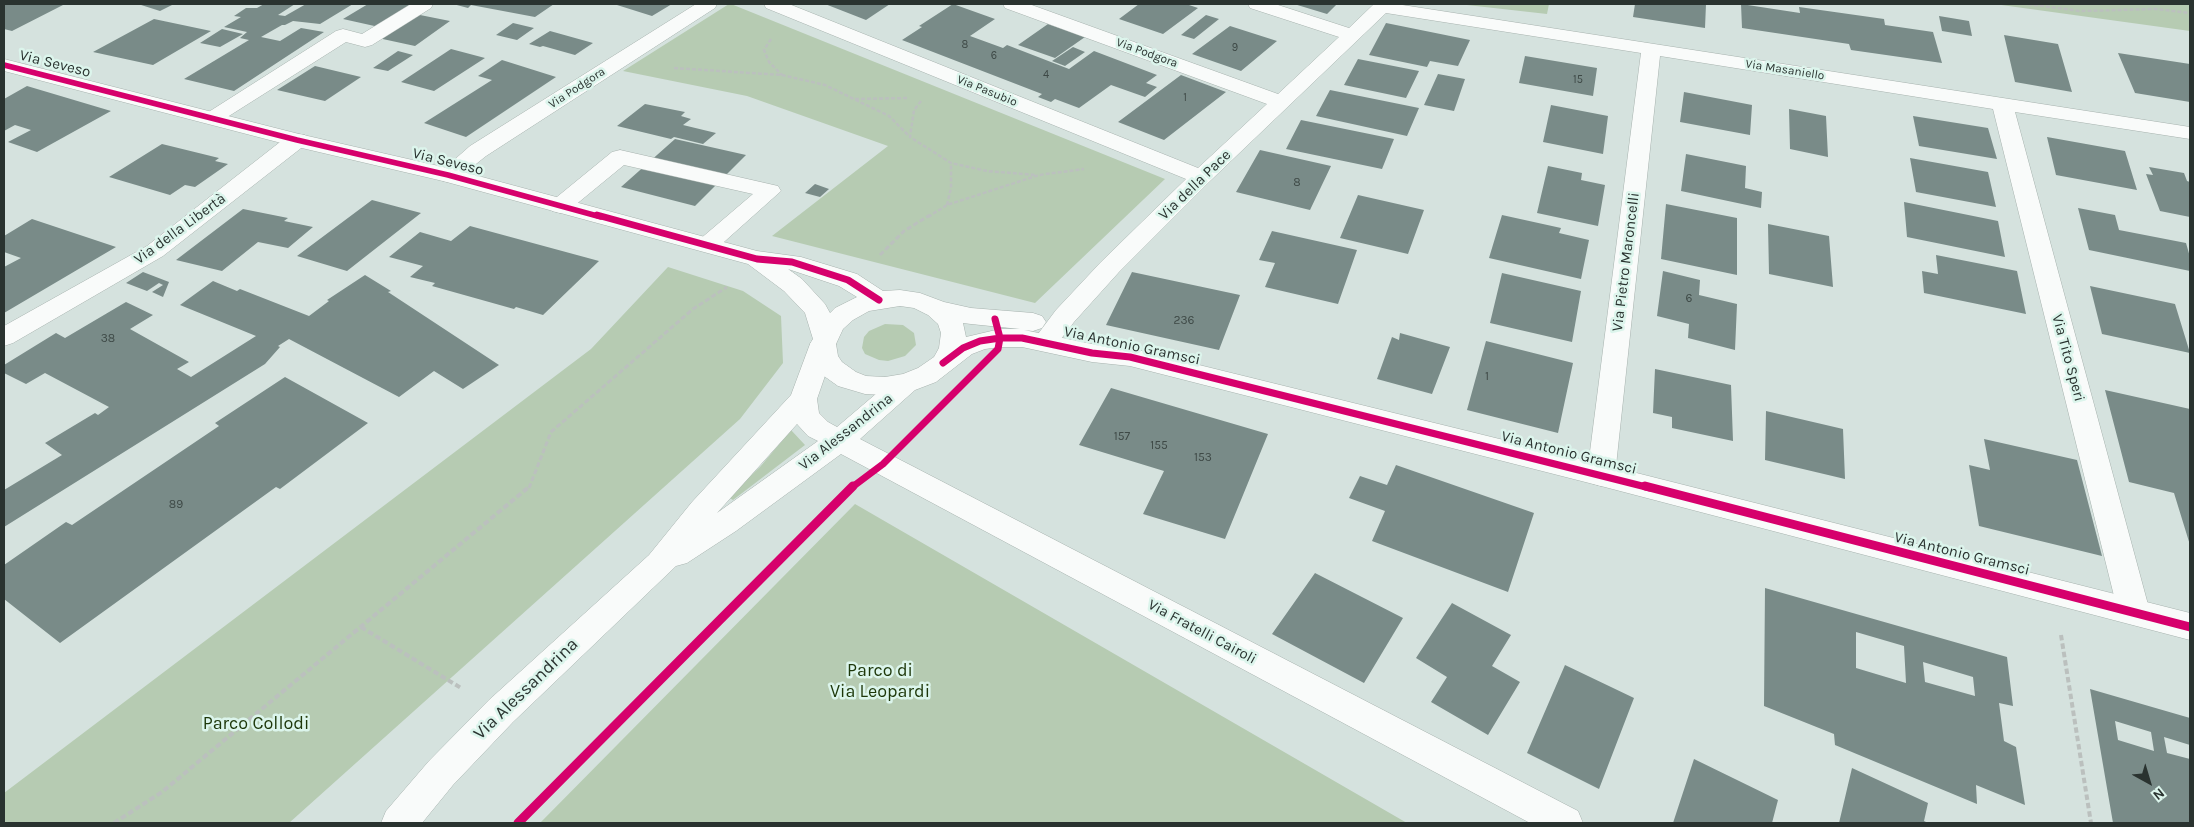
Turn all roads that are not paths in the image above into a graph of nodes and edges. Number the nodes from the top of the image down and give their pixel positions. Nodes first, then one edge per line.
1 (424, 4) edge
2 (708, 4) edge
3 (773, 4) edge
4 (1012, 4) edge
5 (1257, 4) edge
6 (1383, 5) edge
7 (1352, 35) junction
8 (1651, 49) junction
9 (4, 65) edge
10 (1281, 102) junction
11 (2002, 103) junction
12 (214, 118) junction
13 (2190, 133) edge
14 (297, 140) junction
15 (448, 175) junction
16 (1201, 177) junction
17 (560, 206) junction
18 (707, 245) junction
19 (757, 259) junction
20 (879, 300) junction
21 (937, 309) junction
22 (1050, 335) junction
23 (4, 337) edge
24 (824, 341) junction
25 (943, 363) junction
26 (906, 383) junction
27 (803, 399) junction
28 (838, 441) junction
29 (1601, 475) junction
30 (660, 564) junction
31 (2134, 612) junction
32 (2190, 627) edge
33 (400, 823) edge
34 (1565, 823) edge

1 - 12 street
2 - 15 street, Via Podgora
3 - 16 street, Via Pasubio
4 - 10 street, Via Podgora
5 - 7 street
6 - 7 street, Via della Pace
6 - 8 street, Via Masaniello
7 - 10 street, Via della Pace
8 - 11 street, Via Masaniello
8 - 29 street, Via Pietro Maroncelli
9 - 12 street, Via Seveso
10 - 16 street, Via della Pace
11 - 13 street, Via Masaniello
11 - 31 street, Via Tito Speri
12 - 14 street, Via Seveso
14 - 15 street, Via Seveso
14 - 23 street, Via della Libertà
15 - 17 street, Via Seveso
16 - 22 street, Via della Pace
17 - 18 street, Via Seveso
17 - 18 street
18 - 19 street, Via Seveso
19 - 20 street, Via Seveso
19 - 24 street, Via Seveso
20 - 21 street
20 - 24 street
21 - 22 street, Via Antonio Gramsci
21 - 25 street
22 - 25 street, Via Antonio Gramsci
22 - 29 street, Via Antonio Gramsci
24 - 26 street
24 - 27 street, Via Alessandrina
25 - 26 street
26 - 28 street, Via Alessandrina
27 - 28 street, Via Fratelli Cairoli
27 - 30 street, Via Alessandrina
28 - 30 street, Via Alessandrina
28 - 34 street, Via Fratelli Cairoli
29 - 31 street, Via Antonio Gramsci
30 - 33 street, Via Alessandrina
31 - 32 street, Via Antonio Gramsci

